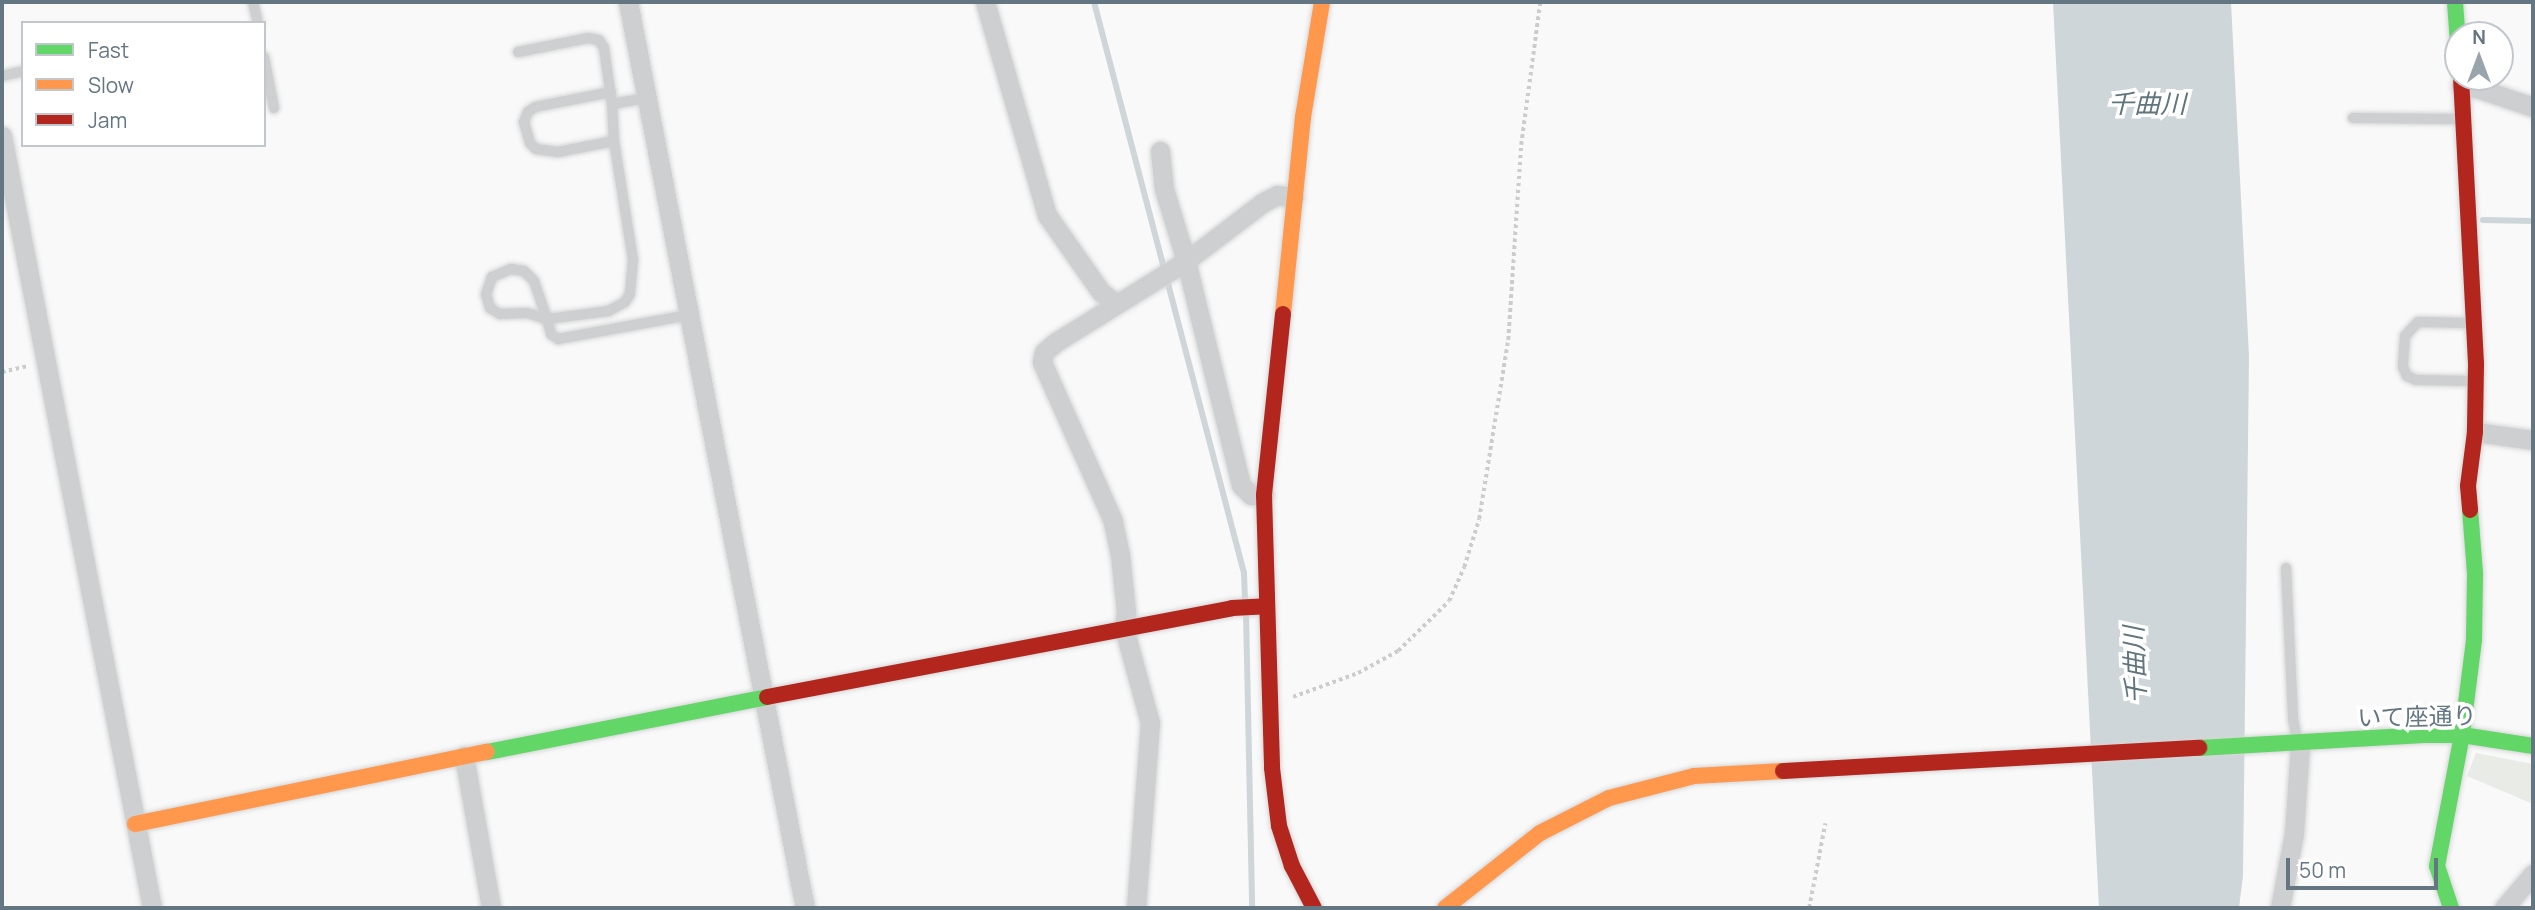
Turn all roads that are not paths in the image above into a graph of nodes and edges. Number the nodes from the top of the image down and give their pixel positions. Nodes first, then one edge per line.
1 (253, 2) edge
2 (628, 2) edge
3 (985, 2) edge
4 (1322, 2) edge
5 (2455, 2) edge
6 (258, 21) edge
7 (2456, 21) edge
8 (519, 52) dead end
9 (21, 71) edge
10 (2, 76) edge
11 (267, 88) edge
12 (2462, 91) edge
13 (2486, 91) edge
14 (611, 92) junction
15 (647, 98) junction
16 (612, 104) junction
17 (2533, 107) edge
18 (274, 108) dead end
19 (2353, 118) dead end
20 (2464, 119) junction
21 (2, 135) edge
22 (614, 141) junction
23 (1160, 151) dead end
24 (1294, 197) junction
25 (1174, 268) junction
26 (1115, 303) junction
27 (689, 315) junction
28 (547, 319) junction
29 (2475, 323) junction
30 (2476, 381) junction
31 (2475, 432) junction
32 (2533, 440) edge
33 (1264, 495) junction
34 (2287, 568) dead end
35 (1259, 607) junction
36 (1124, 628) junction
37 (764, 698) junction
38 (2462, 735) junction
39 (2299, 744) junction
40 (2533, 746) edge
41 (464, 756) junction
42 (135, 824) junction
43 (2533, 874) edge
44 (152, 908) edge
45 (491, 908) edge
46 (805, 908) edge
47 (1136, 908) edge
48 (1314, 908) edge
49 (1445, 908) edge
50 (2280, 908) edge
51 (2451, 908) edge
52 (2504, 908) edge

1 - 6 lane
2 - 15 street
3 - 26 street
4 - 24 street
5 - 7 street
8 - 14 lane
9 - 10 lane
11 - 18 lane
12 - 20 street
13 - 17 street
14 - 16 lane
14 - 22 lane
15 - 16 lane
15 - 27 street
16 - 22 lane
19 - 20 lane
20 - 29 street
21 - 42 street
22 - 28 lane
23 - 25 street
24 - 25 street
24 - 33 street
25 - 26 street
25 - 33 street
26 - 36 street
27 - 28 lane
27 - 37 street
28 - 28 lane
29 - 30 street
29 - 30 lane
30 - 31 street
31 - 32 street
31 - 38 street
33 - 35 street
34 - 39 lane
35 - 36 street
35 - 48 street
36 - 37 street
36 - 47 street
37 - 41 street
37 - 46 street
38 - 39 street, いて座通り
38 - 40 street, いて座通り
38 - 51 street
39 - 49 street, いて座通り
39 - 50 street
41 - 42 street
41 - 45 street
42 - 44 street
43 - 52 street

